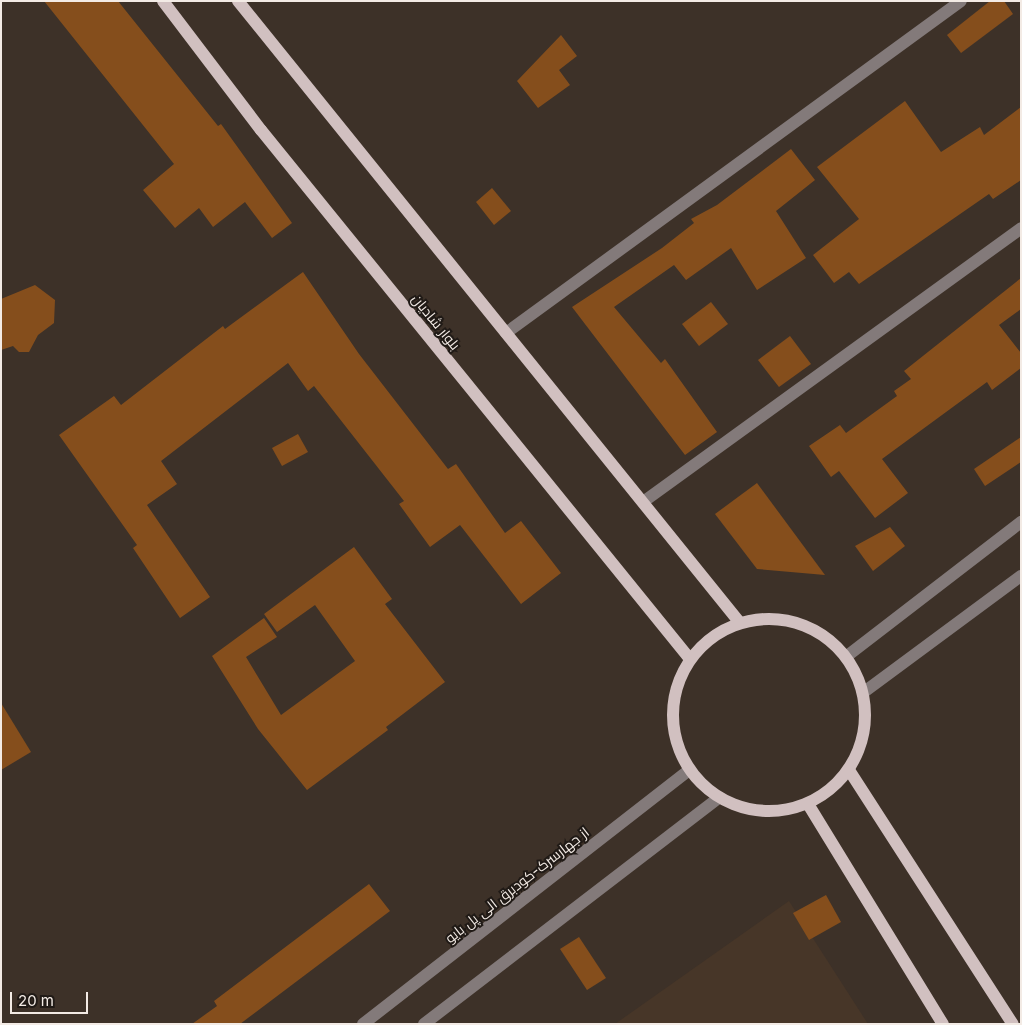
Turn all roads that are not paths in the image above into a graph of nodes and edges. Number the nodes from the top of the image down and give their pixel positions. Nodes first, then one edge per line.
1 (163, 1) edge
2 (238, 1) edge
3 (961, 1) edge
4 (1021, 228) edge
5 (506, 333) junction
6 (643, 502) junction
7 (1021, 522) edge
8 (1021, 576) edge
9 (740, 623) junction
10 (847, 656) junction
11 (690, 659) junction
12 (864, 692) junction
13 (689, 770) junction
14 (849, 770) junction
15 (719, 798) junction
16 (808, 804) junction
17 (363, 1024) edge
18 (424, 1024) edge
19 (942, 1024) edge
20 (1013, 1024) edge

1 - 11 main road, بلوار شادیان
2 - 5 main road
3 - 5 street
4 - 6 street
5 - 6 main road
6 - 9 main road
7 - 10 street
8 - 12 street
9 - 10 main road
9 - 11 main road
10 - 12 main road
11 - 13 main road
12 - 14 main road
13 - 15 main road
13 - 17 street, از جهارسرک-کودبرق الی پل بایو
14 - 16 main road
14 - 20 main road
15 - 16 main road
15 - 18 street
16 - 19 main road

